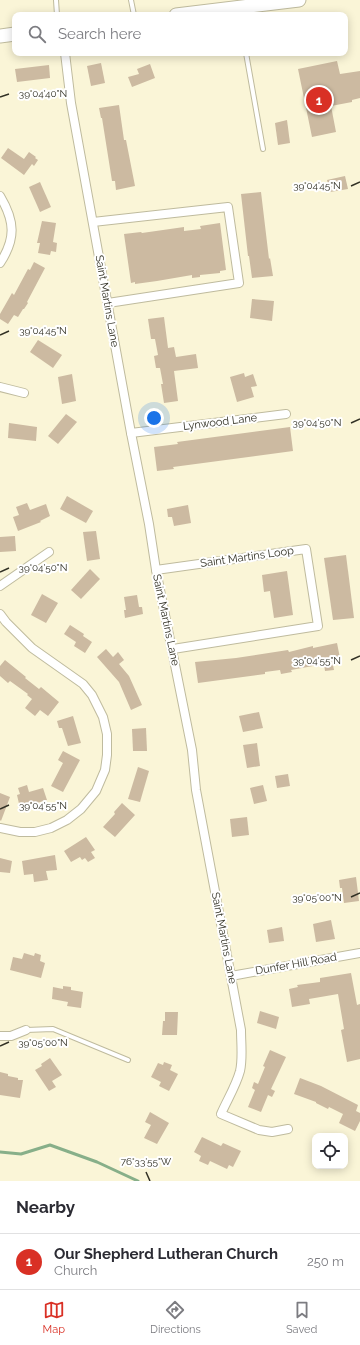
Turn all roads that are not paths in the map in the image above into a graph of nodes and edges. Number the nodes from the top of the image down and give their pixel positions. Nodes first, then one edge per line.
1 (56, 0) edge
2 (131, 0) edge
3 (299, 0) edge
4 (241, 8) edge
5 (57, 12) edge
6 (133, 12) edge
7 (204, 12) edge
8 (12, 34) edge
9 (0, 36) edge
10 (65, 56) edge
11 (247, 56) edge
12 (263, 149) dead end
13 (0, 196) edge
14 (93, 222) junction
15 (0, 264) edge
16 (108, 303) junction
17 (0, 387) edge
18 (24, 393) dead end
19 (286, 414) dead end
20 (131, 432) junction
21 (49, 552) dead end
22 (156, 570) junction
23 (0, 586) edge
24 (0, 614) edge
25 (173, 649) junction
26 (0, 828) edge
27 (360, 953) edge
28 (231, 976) junction
29 (26, 1030) joint
30 (0, 1036) edge
31 (128, 1060) dead end
32 (288, 1129) dead end

1 - 5 lane
2 - 6 lane
3 - 4 main road
4 - 7 main road
8 - 9 main road
10 - 14 street, Saint Martins Lane
11 - 12 lane
13 - 15 street
14 - 16 street, Saint Martins Lane
14 - 16 street
16 - 20 street, Saint Martins Lane
17 - 18 street
19 - 20 street, Lynwood Lane
20 - 22 street, Saint Martins Lane
21 - 23 street
22 - 25 street, Saint Martins Lane
22 - 25 street, Saint Martins Loop
24 - 26 street
25 - 28 street, Saint Martins Lane
27 - 28 street, Dunfer Hill Road
28 - 32 street, Saint Martins Lane
29 - 30 street
29 - 31 lane

